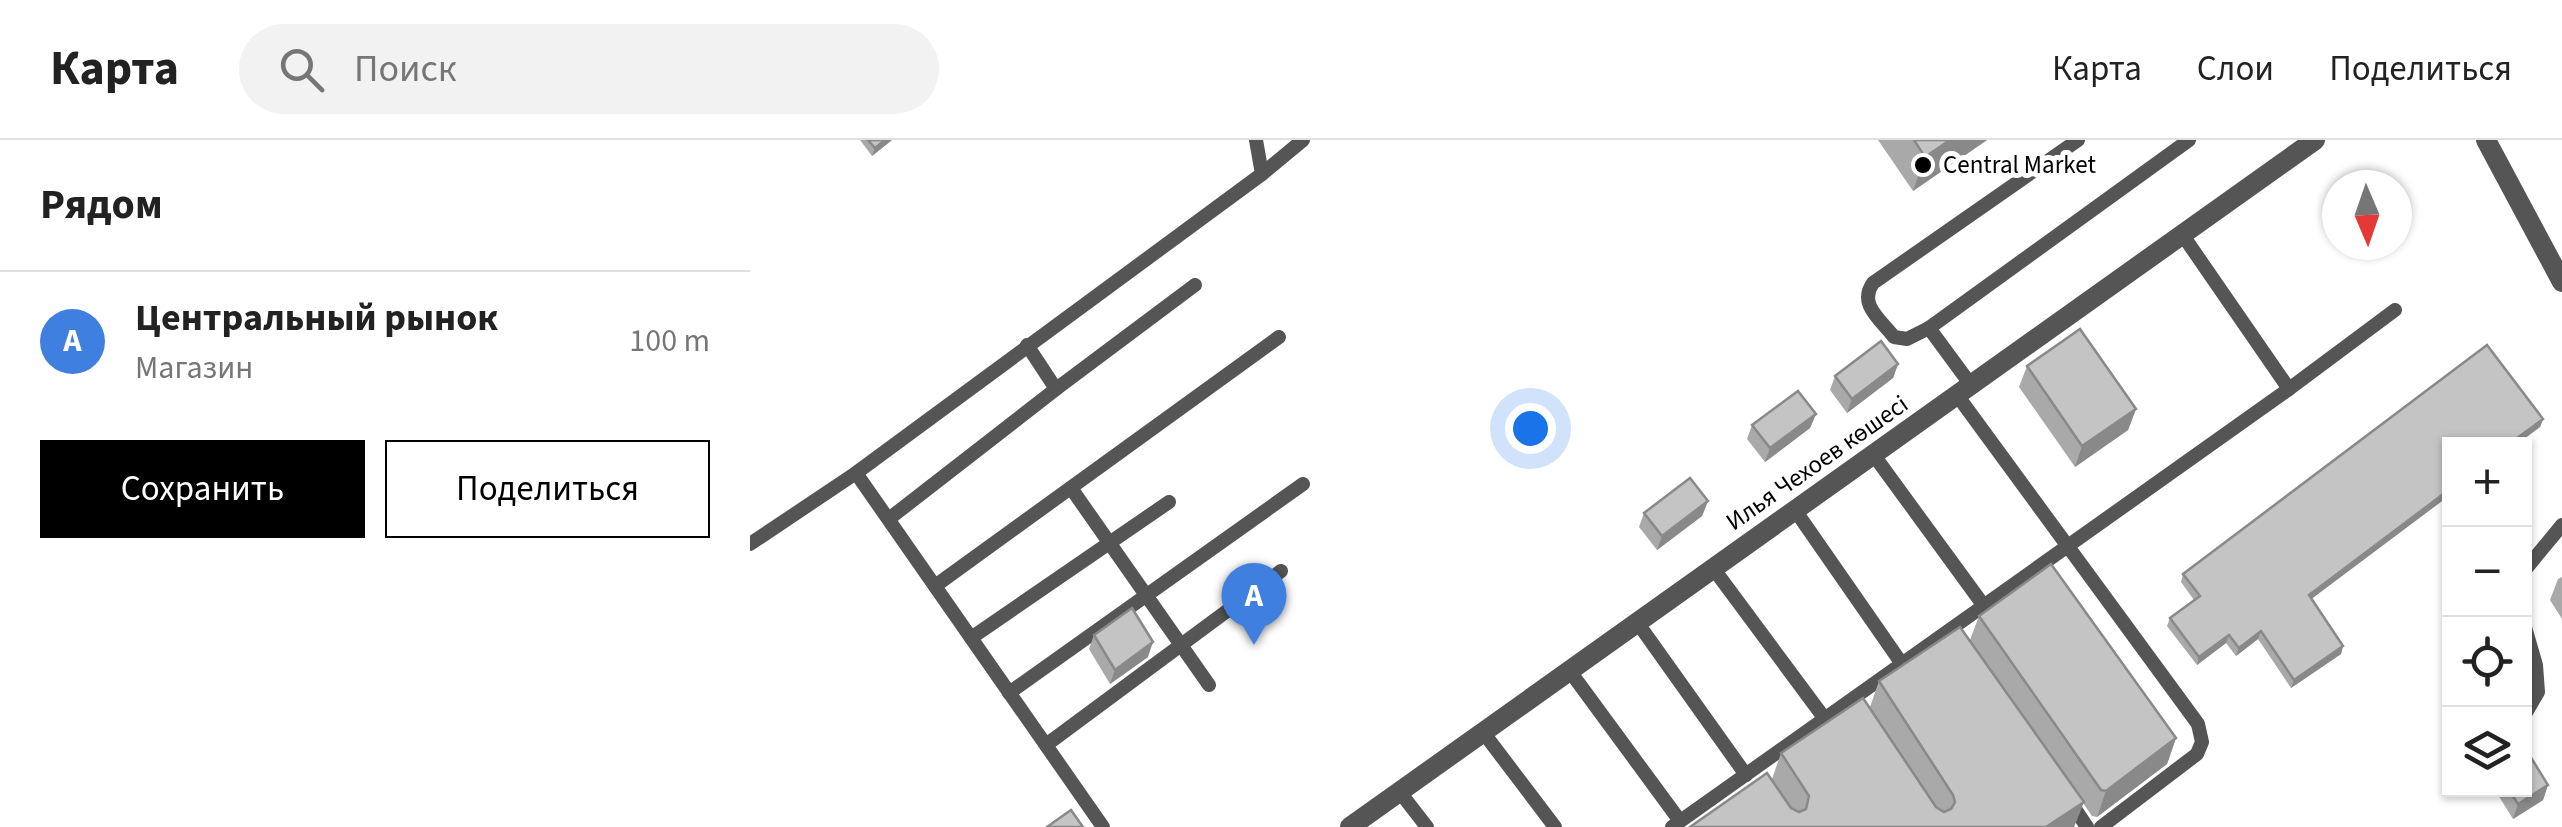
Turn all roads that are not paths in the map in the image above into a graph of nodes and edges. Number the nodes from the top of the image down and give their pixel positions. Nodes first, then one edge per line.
1 (1256, 140) edge
2 (1303, 140) edge
3 (2078, 140) edge
4 (2188, 140) edge
5 (2486, 140) edge
6 (2308, 143) edge
7 (1262, 174) junction
8 (2182, 234) junction
9 (2562, 282) edge
10 (1195, 285) dead end
11 (2395, 310) dead end
12 (1929, 328) junction
13 (1279, 337) dead end
14 (1027, 345) junction
15 (1056, 389) junction
16 (2289, 389) junction
17 (1964, 390) junction
18 (1873, 454) junction
19 (856, 472) junction
20 (1303, 484) dead end
21 (1071, 488) junction
22 (1169, 502) dead end
23 (1796, 510) junction
24 (890, 518) junction
25 (2562, 525) edge
26 (1110, 542) junction
27 (750, 544) edge
28 (2066, 546) junction
29 (2532, 561) edge
30 (1713, 568) junction
31 (1281, 571) dead end
32 (935, 586) junction
33 (1145, 596) junction
34 (1984, 606) junction
35 (1638, 622) junction
36 (1949, 631) junction
37 (971, 638) junction
38 (1180, 646) junction
39 (1960, 646) edge
40 (2532, 651) edge
41 (1902, 664) junction
42 (1569, 670) junction
43 (1210, 684) dead end
44 (1009, 693) junction
45 (1850, 700) junction
46 (2532, 702) edge
47 (1861, 716) edge
48 (1825, 718) junction
49 (1483, 732) junction
50 (1046, 746) junction
51 (1749, 772) junction
52 (1762, 784) edge
53 (1400, 792) junction
54 (2066, 797) edge
55 (1676, 824) edge
56 (1102, 827) edge
57 (1350, 827) edge
58 (1427, 827) edge
59 (1555, 827) edge
60 (2088, 827) edge
61 (2101, 827) edge

1 - 7 lane
2 - 7 lane
3 - 12 lane
4 - 12 lane
5 - 9 street
6 - 8 street, Илья Чехоев көшесі
7 - 14 lane
8 - 16 lane
8 - 17 street, Илья Чехоев көшесі
10 - 15 lane
11 - 16 lane
12 - 17 lane
13 - 21 lane
14 - 15 lane
14 - 19 lane
15 - 24 lane
16 - 28 lane
17 - 18 street, Илья Чехоев көшесі
17 - 28 lane
18 - 23 street, Илья Чехоев көшесі
18 - 34 lane
19 - 24 lane
19 - 27 lane
20 - 33 lane
21 - 26 lane
21 - 32 lane
22 - 26 lane
23 - 30 street, Илья Чехоев көшесі
23 - 41 lane
24 - 32 lane
25 - 29 lane
26 - 33 lane
26 - 37 lane
28 - 34 lane
28 - 61 lane
30 - 35 street, Илья Чехоев көшесі
30 - 48 lane
31 - 38 lane
32 - 37 lane
33 - 38 lane
33 - 44 lane
34 - 36 lane
35 - 42 street, Илья Чехоев көшесі
35 - 51 lane
36 - 39 lane
36 - 41 lane
37 - 44 lane
38 - 43 lane
38 - 50 lane
40 - 46 lane
41 - 45 lane
42 - 49 street, Илья Чехоев көшесі
42 - 55 lane
44 - 50 lane
45 - 47 lane
45 - 48 lane
48 - 51 lane
49 - 53 street, Илья Чехоев көшесі
49 - 59 lane
50 - 56 lane
51 - 52 lane
51 - 55 lane
53 - 57 street, Илья Чехоев көшесі
53 - 58 lane
54 - 60 lane

